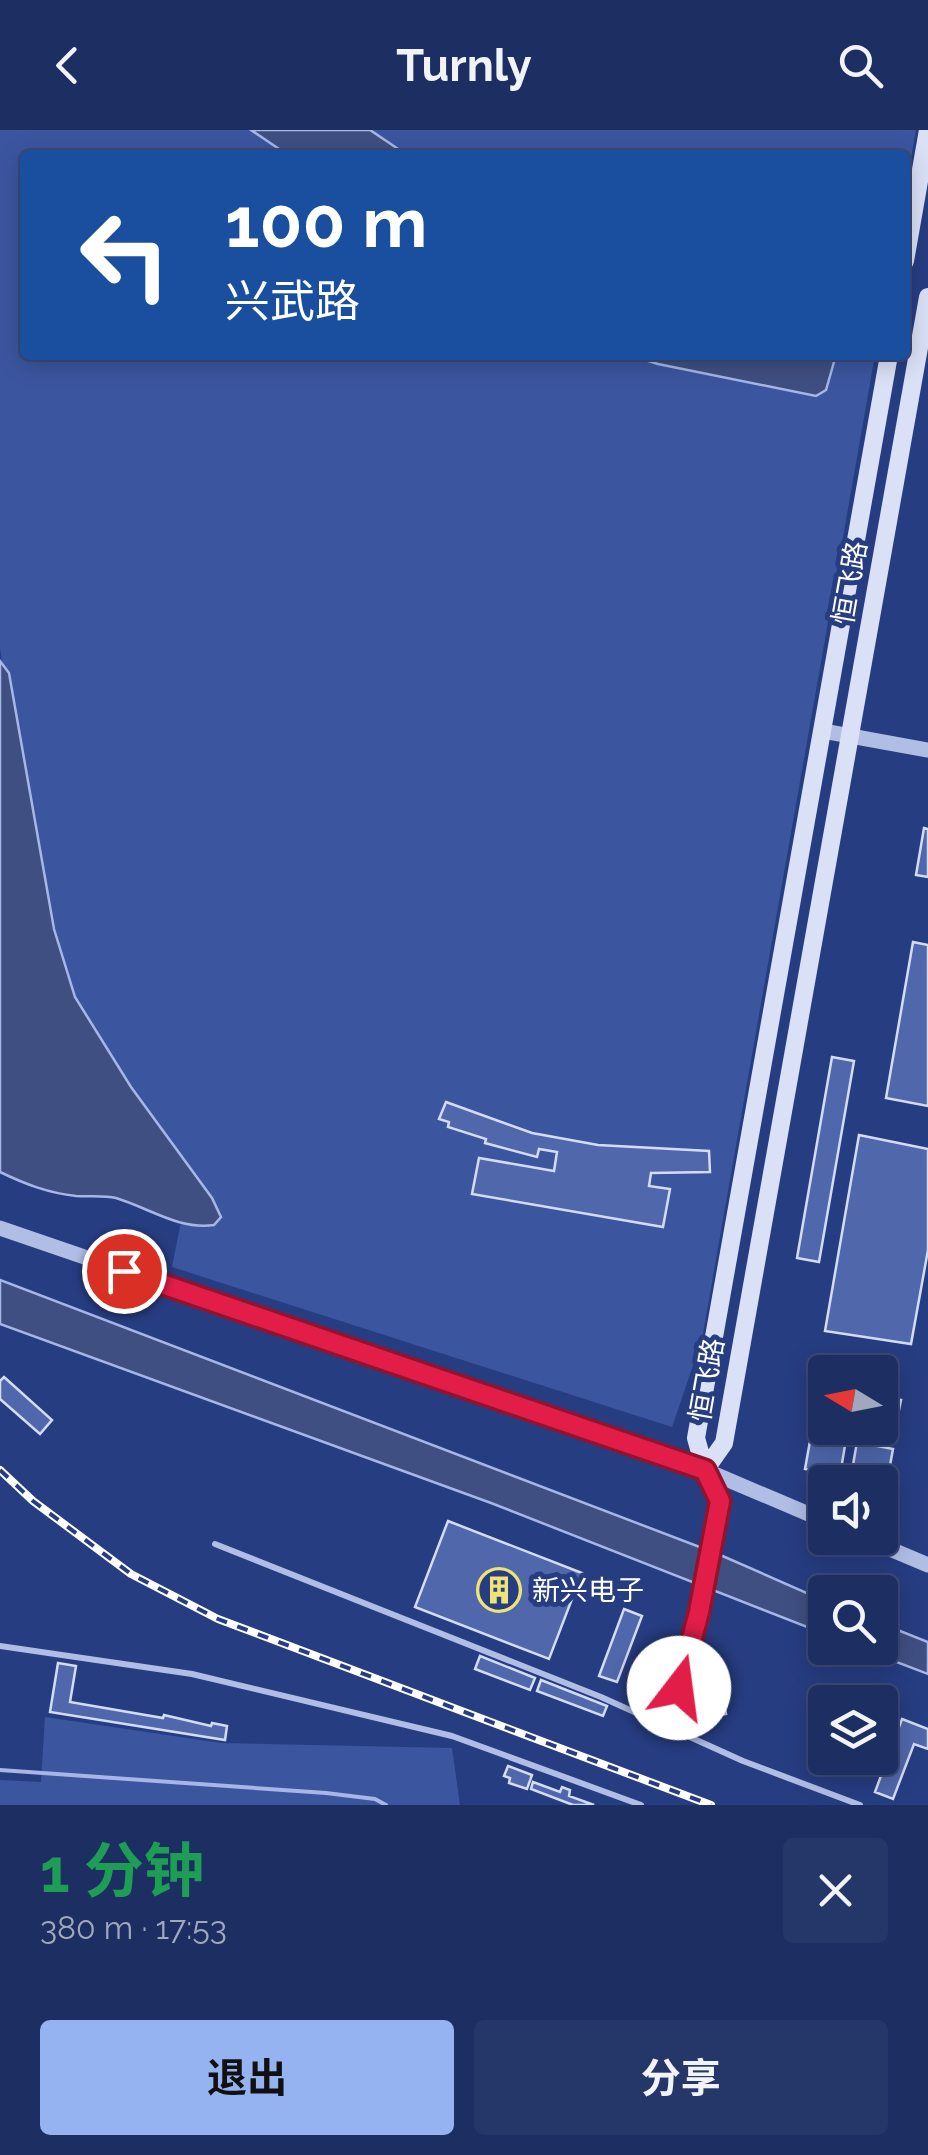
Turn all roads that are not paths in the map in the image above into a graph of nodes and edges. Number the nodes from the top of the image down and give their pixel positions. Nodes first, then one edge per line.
1 (928, 130) edge
2 (910, 233) edge
3 (928, 297) edge
4 (888, 360) edge
5 (823, 730) junction
6 (850, 736) junction
7 (928, 750) edge
8 (0, 1228) edge
9 (705, 1470) junction
10 (808, 1514) edge
11 (215, 1544) dead end
12 (898, 1552) edge
13 (928, 1565) edge
14 (0, 1646) edge
15 (670, 1726) junction
16 (640, 1805) edge
17 (860, 1805) edge

1 - 2 main road
3 - 6 main road, 恒飞路
4 - 5 main road, 恒飞路
5 - 6 street
5 - 9 main road, 恒飞路
6 - 7 street
6 - 9 main road, 恒飞路
8 - 9 street
9 - 10 street
9 - 15 street
11 - 15 lane
12 - 13 street
14 - 16 lane
15 - 17 lane

